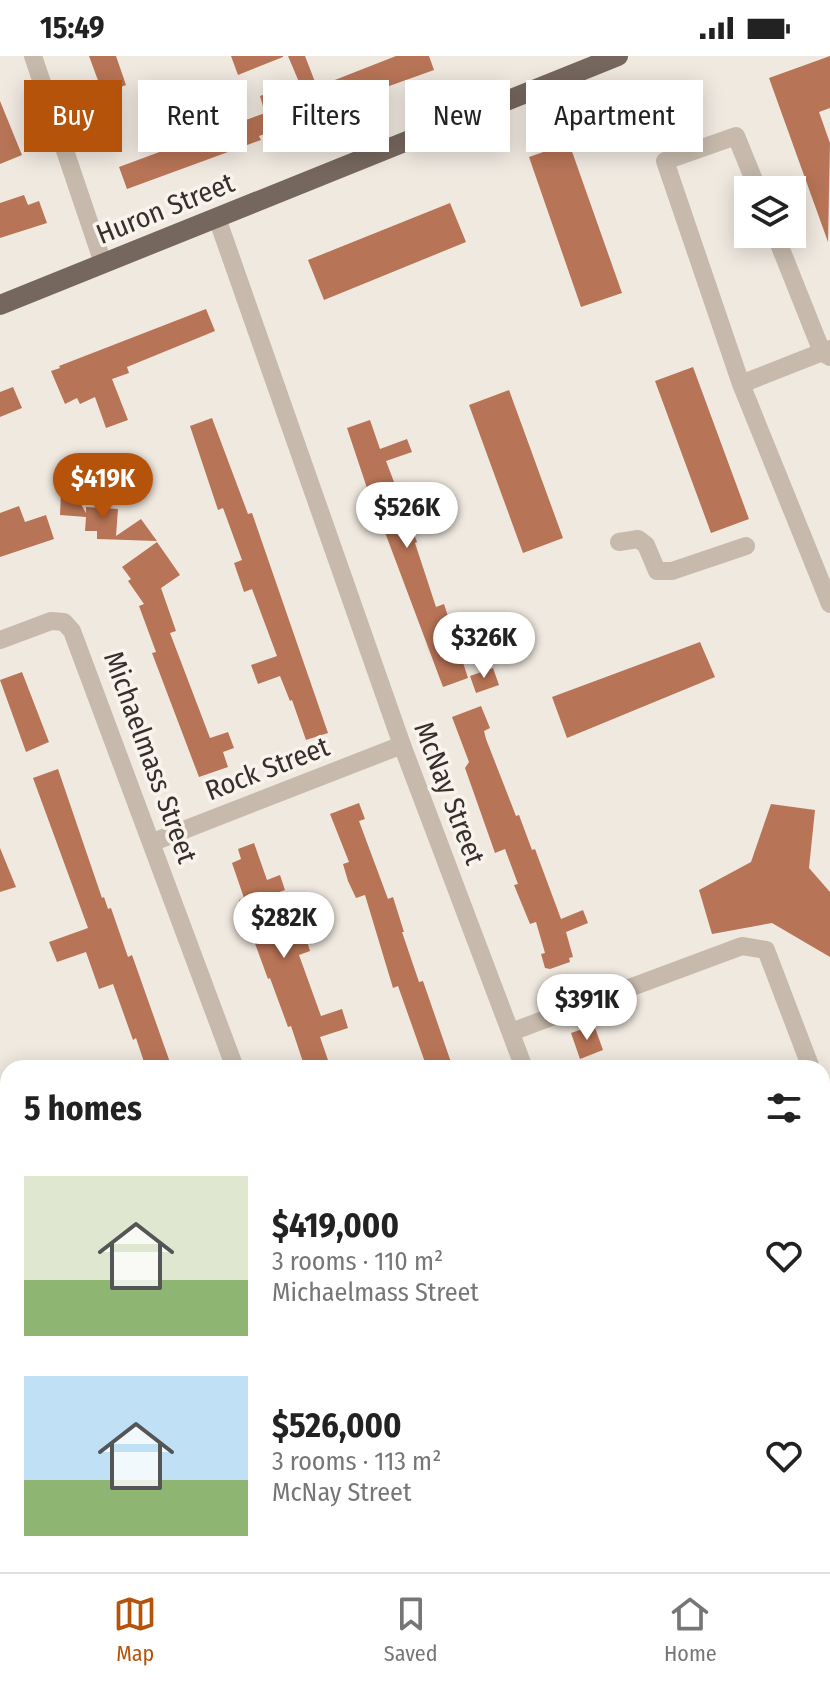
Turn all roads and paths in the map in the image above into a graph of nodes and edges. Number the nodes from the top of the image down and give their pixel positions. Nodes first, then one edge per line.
1 (33, 56) edge
2 (618, 56) edge
3 (752, 176) edge
4 (217, 218) junction
5 (781, 248) edge
6 (103, 263) junction
7 (0, 305) edge
8 (827, 352) edge
9 (741, 384) junction
10 (619, 542) dead end
11 (746, 546) dead end
12 (830, 604) edge
13 (0, 640) edge
14 (402, 745) junction
15 (153, 842) junction
16 (511, 1032) junction
17 (232, 1060) edge
18 (521, 1060) edge
19 (808, 1060) edge

1 - 6 street
2 - 4 main road, Huron Street
3 - 9 street
4 - 6 main road, Huron Street
4 - 14 street, McNay Street
5 - 8 street
6 - 7 main road, Huron Street
8 - 9 street
9 - 12 street
10 - 11 street
13 - 15 street, Michaelmass Street
14 - 15 street, Rock Street
14 - 16 street, McNay Street
15 - 17 street, Michaelmass Street
16 - 18 street, McNay Street
16 - 19 street

